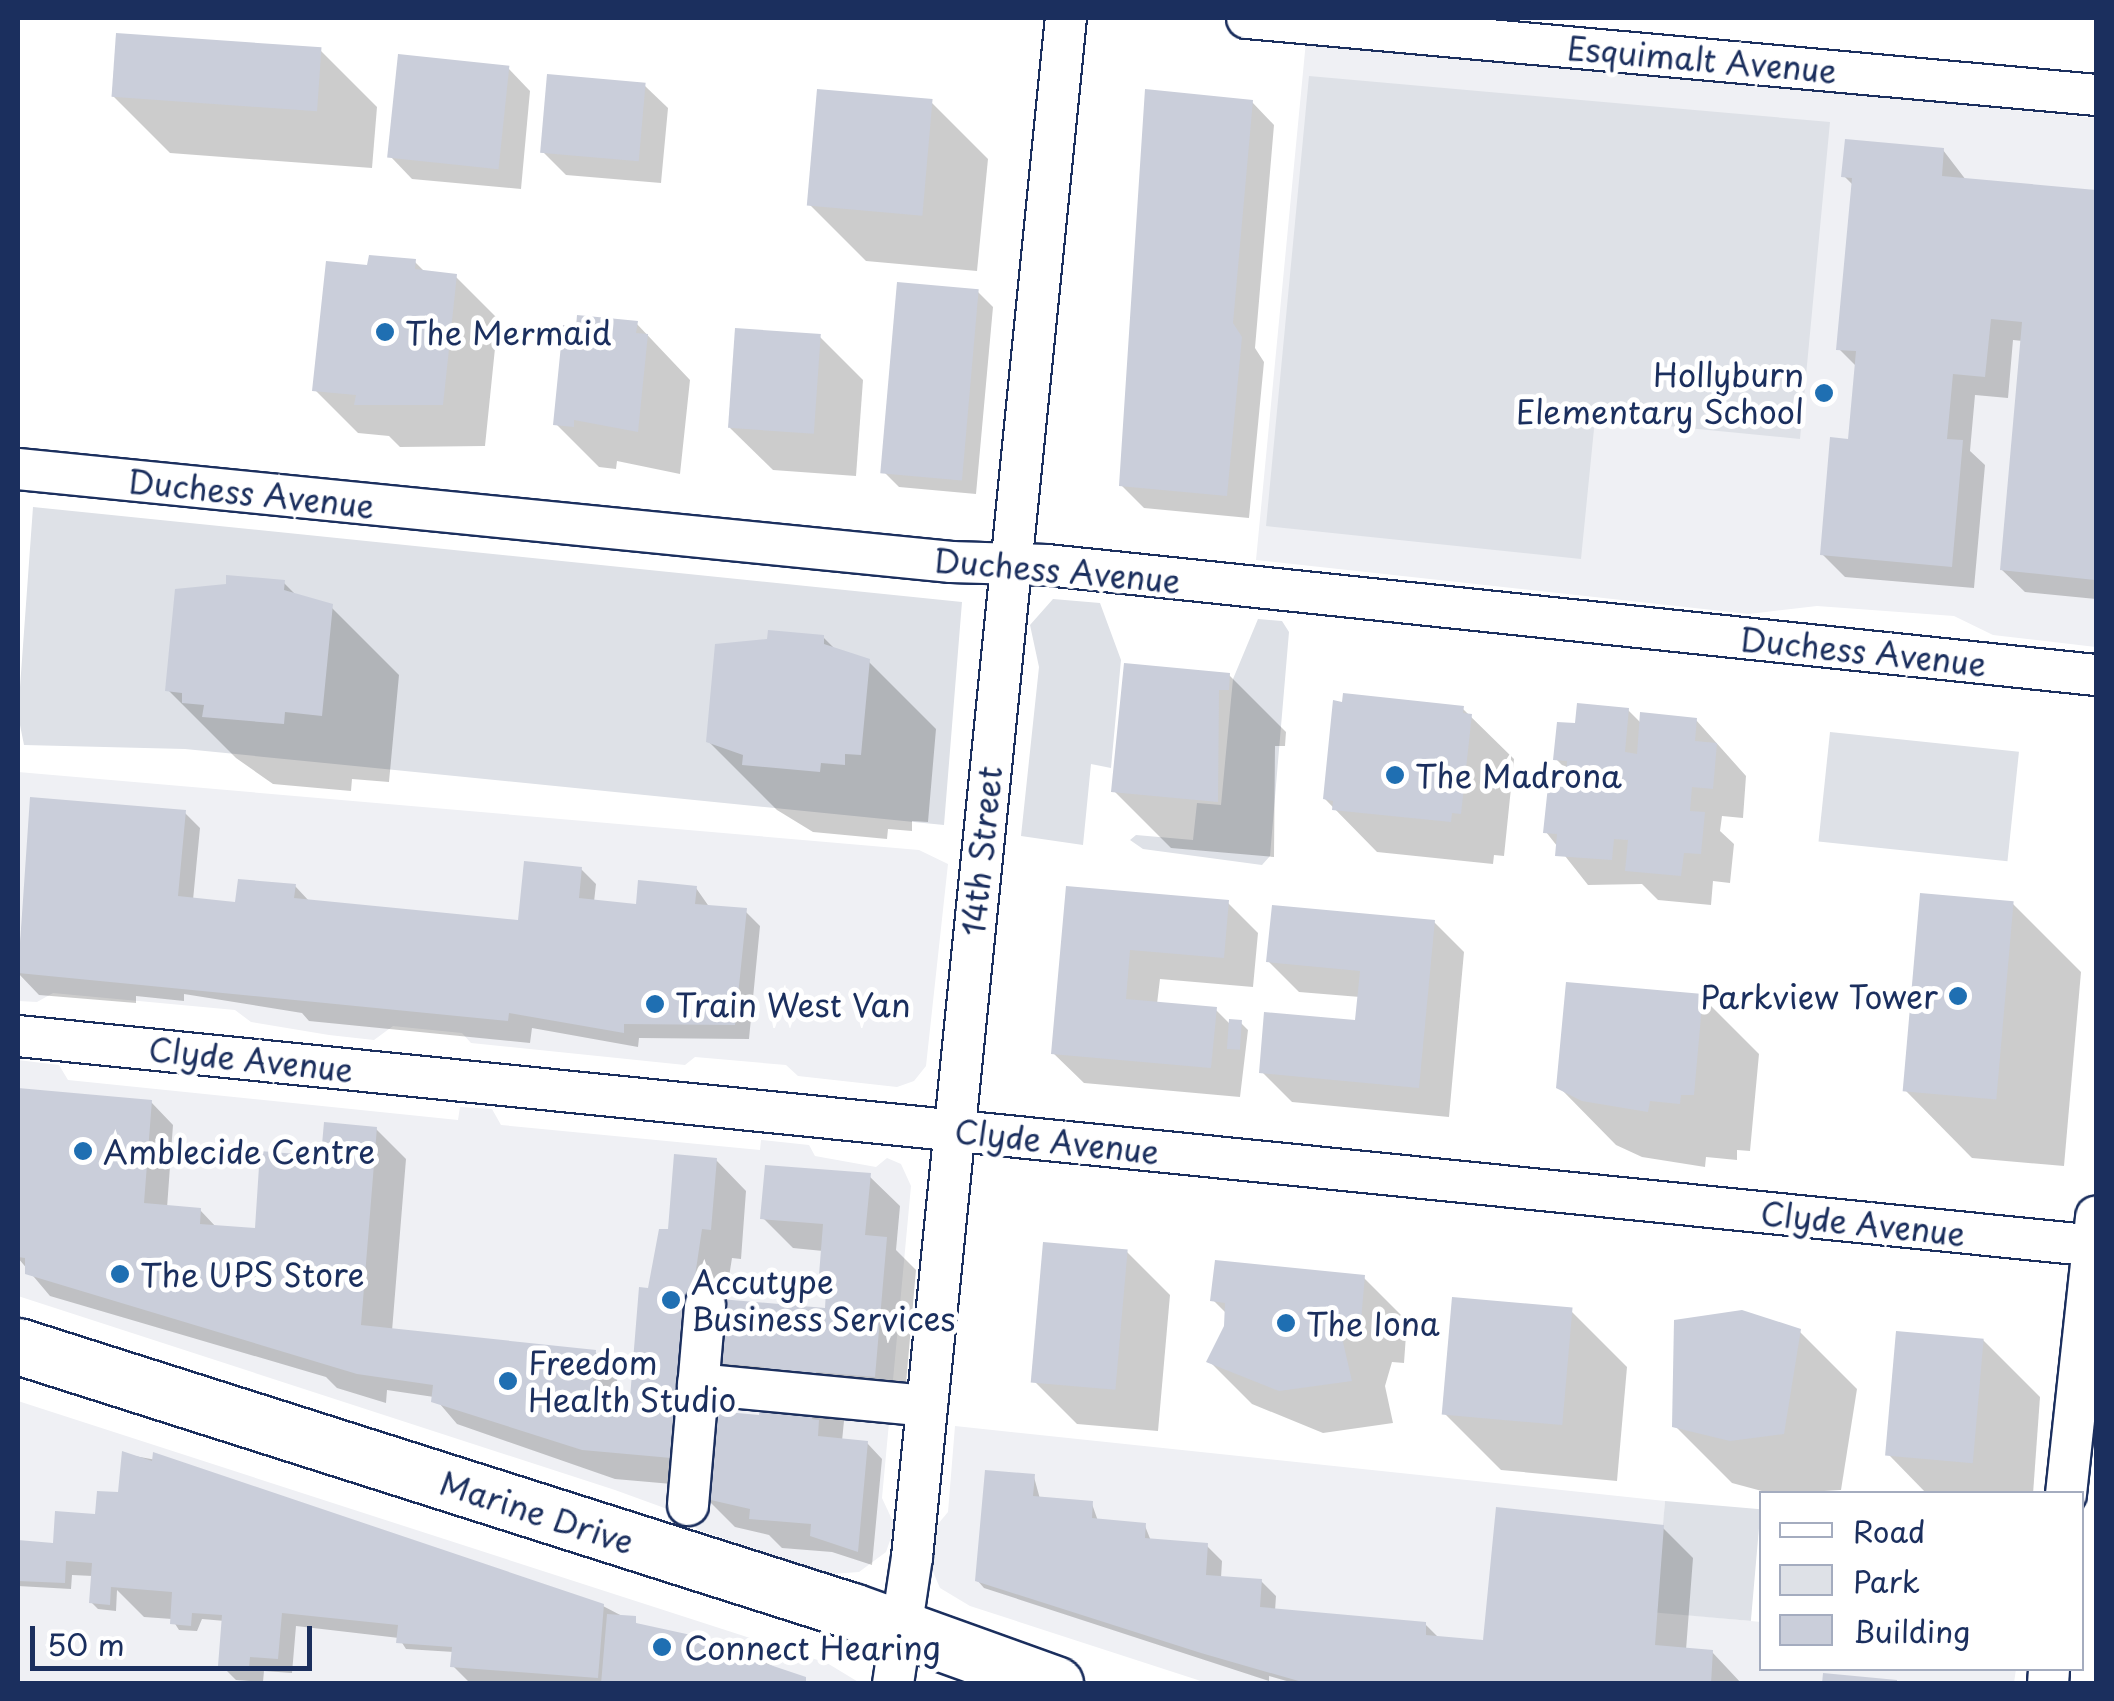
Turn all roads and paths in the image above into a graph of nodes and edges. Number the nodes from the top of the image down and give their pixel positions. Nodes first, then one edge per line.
1 (1066, 18) edge
2 (1247, 18) edge
3 (2096, 96) edge
4 (18, 470) edge
5 (1011, 564) junction
6 (2096, 675) edge
7 (18, 1036) edge
8 (953, 1131) junction
9 (2095, 1236) edge
10 (705, 1306) dead end
11 (18, 1346) edge
12 (698, 1384) junction
13 (926, 1406) junction
14 (2066, 1491) edge
15 (688, 1505) dead end
16 (903, 1630) junction
17 (894, 1684) edge
18 (1055, 1684) edge

1 - 5 street, 14th Street
2 - 3 street, Esquimalt Avenue
4 - 5 street, Duchess Avenue
5 - 6 street, Duchess Avenue
5 - 8 street, 14th Street
7 - 8 street, Clyde Avenue
8 - 9 street, Clyde Avenue
8 - 13 street, 14th Street
9 - 14 street
10 - 12 street
11 - 16 main road, Marine Drive
12 - 13 street
12 - 15 street
13 - 16 street, 14th Street
16 - 17 street, 14th Street
16 - 18 main road, Marine Drive

